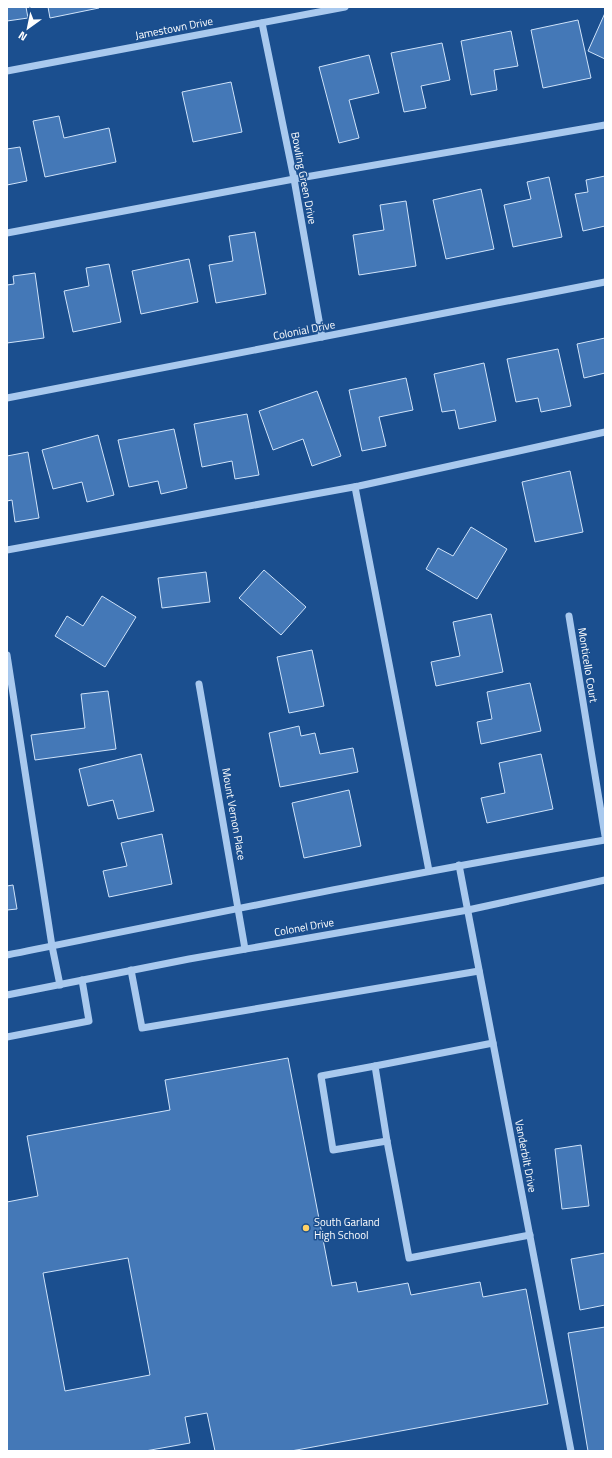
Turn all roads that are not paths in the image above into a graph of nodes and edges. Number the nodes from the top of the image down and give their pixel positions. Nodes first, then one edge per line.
1 (345, 7) edge
2 (262, 23) junction
3 (7, 71) edge
4 (605, 125) edge
5 (294, 179) junction
6 (7, 233) edge
7 (605, 282) edge
8 (322, 337) junction
9 (7, 398) edge
10 (605, 432) edge
11 (355, 487) junction
12 (7, 550) edge
13 (569, 616) dead end
14 (7, 655) edge
15 (199, 684) dead end
16 (605, 836) edge
17 (605, 840) edge
18 (459, 865) junction
19 (429, 871) junction
20 (605, 880) edge
21 (239, 907) junction
22 (468, 910) junction
23 (52, 946) junction
24 (245, 949) junction
25 (7, 954) edge
26 (130, 970) junction
27 (480, 972) junction
28 (82, 980) junction
29 (60, 985) junction
30 (7, 995) edge
31 (7, 1037) edge
32 (493, 1043) junction
33 (375, 1066) junction
34 (386, 1141) junction
35 (530, 1235) junction
36 (571, 1451) edge

1 - 2 street, Jamestown Drive
2 - 3 street, Jamestown Drive
2 - 5 street, Bowling Green Drive
4 - 5 street
5 - 6 street
5 - 8 street, Bowling Green Drive
7 - 8 street, Colonial Drive
8 - 9 street, Colonial Drive
10 - 11 street
11 - 12 street
11 - 19 street
13 - 16 street, Monticello Court
14 - 23 street
15 - 21 street, Mount Vernon Place
17 - 18 street
18 - 19 street
18 - 22 street, Vanderbilt Drive
19 - 21 street
20 - 22 street, Colonel Drive
21 - 23 street
21 - 24 street, Mount Vernon Place
22 - 24 street, Colonel Drive
22 - 27 street, Vanderbilt Drive
23 - 25 street
23 - 29 street
24 - 26 street, Colonel Drive
26 - 27 street
26 - 28 street, Colonel Drive
27 - 32 street, Vanderbilt Drive
28 - 29 street, Colonel Drive
28 - 31 street
29 - 30 street, Colonel Drive
32 - 33 street
32 - 35 street, Vanderbilt Drive
33 - 34 street
33 - 34 street
34 - 35 street
35 - 36 street, Vanderbilt Drive

